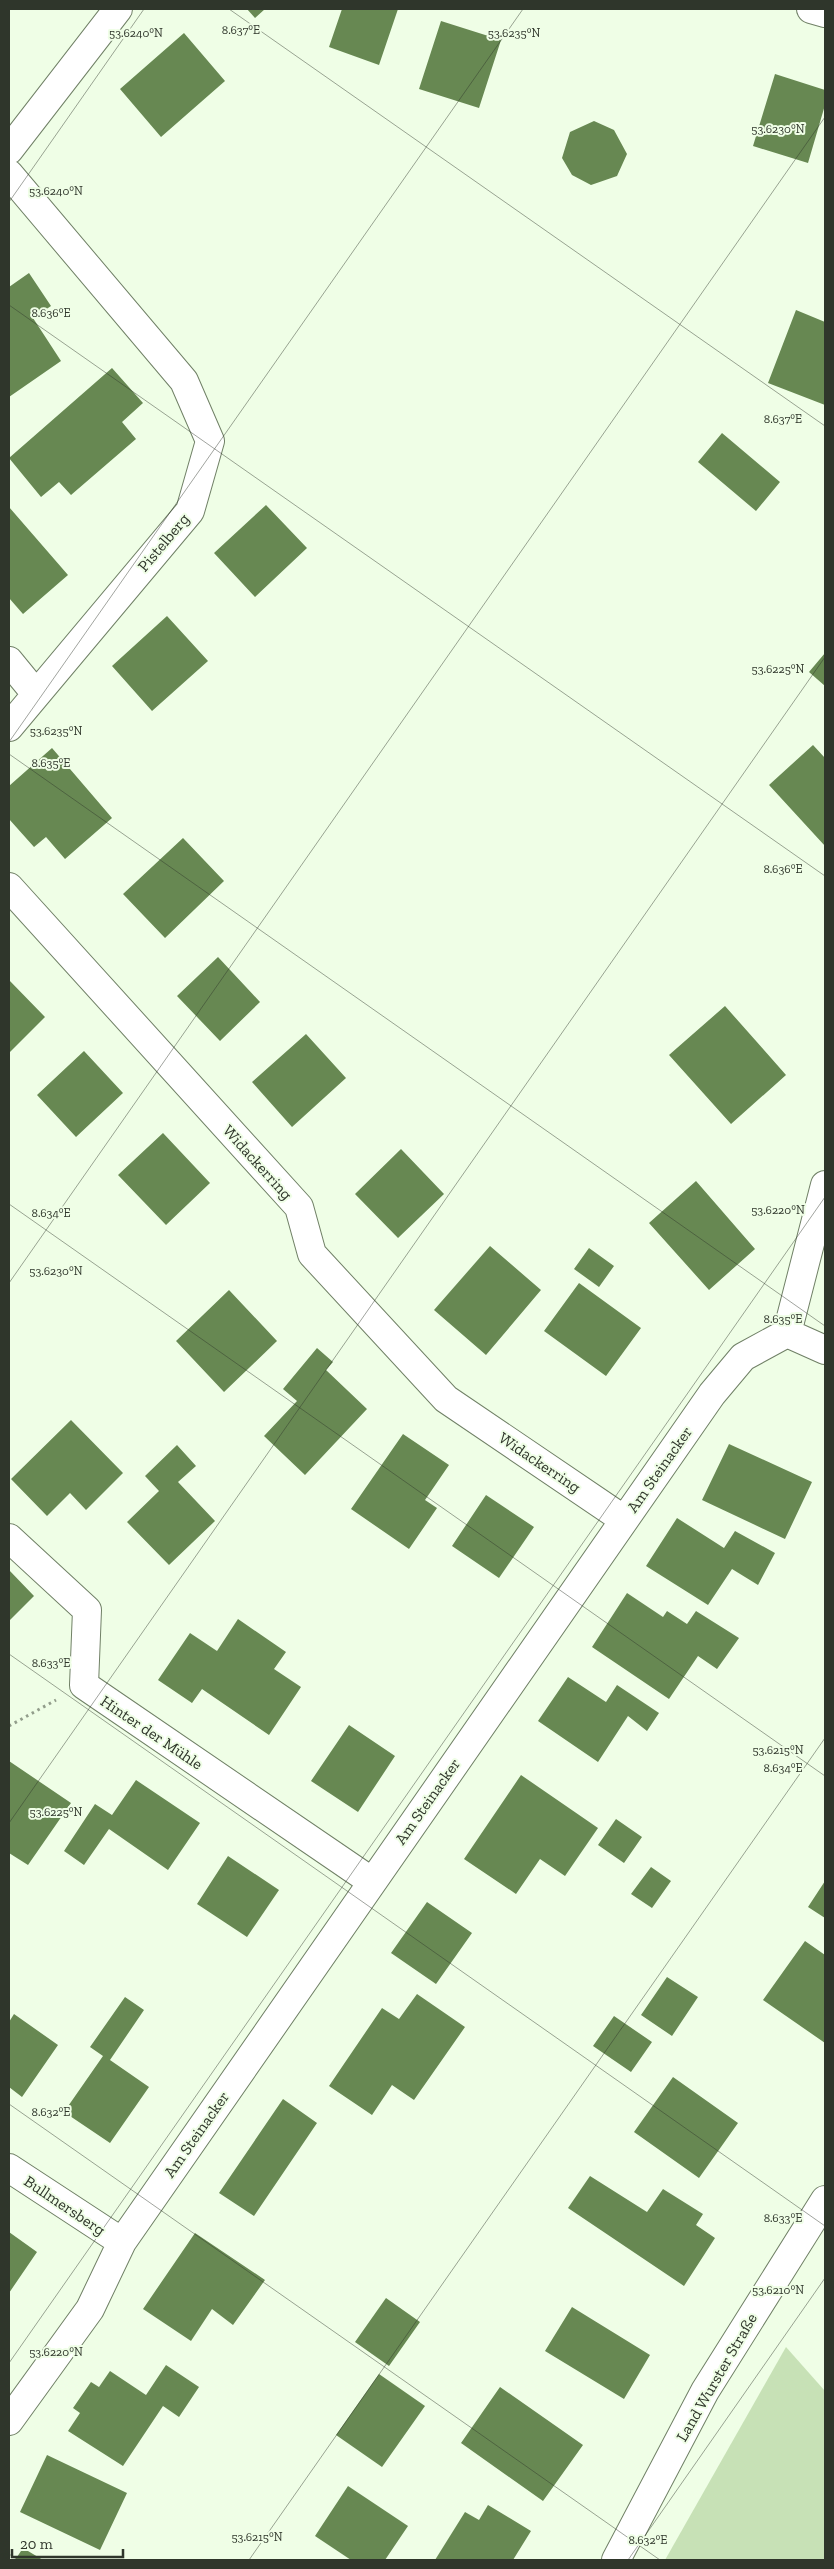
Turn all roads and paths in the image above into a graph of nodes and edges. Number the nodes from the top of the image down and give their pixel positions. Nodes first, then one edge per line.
1 (118, 9) edge
2 (811, 9) edge
3 (825, 13) edge
4 (9, 150) edge
5 (9, 174) edge
6 (9, 661) edge
7 (9, 675) edge
8 (34, 697) junction
9 (9, 727) edge
10 (9, 887) edge
11 (825, 1184) edge
12 (787, 1333) junction
13 (825, 1350) edge
14 (623, 1519) junction
15 (9, 1538) edge
16 (84, 1685) junction
17 (9, 1726) edge
18 (370, 1881) junction
19 (9, 2168) edge
20 (825, 2200) edge
21 (122, 2242) junction
22 (9, 2421) edge
23 (616, 2560) edge

1 - 4 street
2 - 3 street
5 - 8 street, Pistelberg
6 - 8 street
7 - 8 street
8 - 9 street, Pistelberg
10 - 14 street, Widackerring
11 - 12 street
12 - 13 street
12 - 14 street, Am Steinacker
14 - 18 street, Am Steinacker
15 - 16 street, Hinter der Mühle
16 - 17 path
16 - 18 street, Hinter der Mühle
18 - 21 street, Am Steinacker
19 - 21 street, Bullmersberg
20 - 23 street, Land Wurster Straße
21 - 22 street, Am Steinacker

